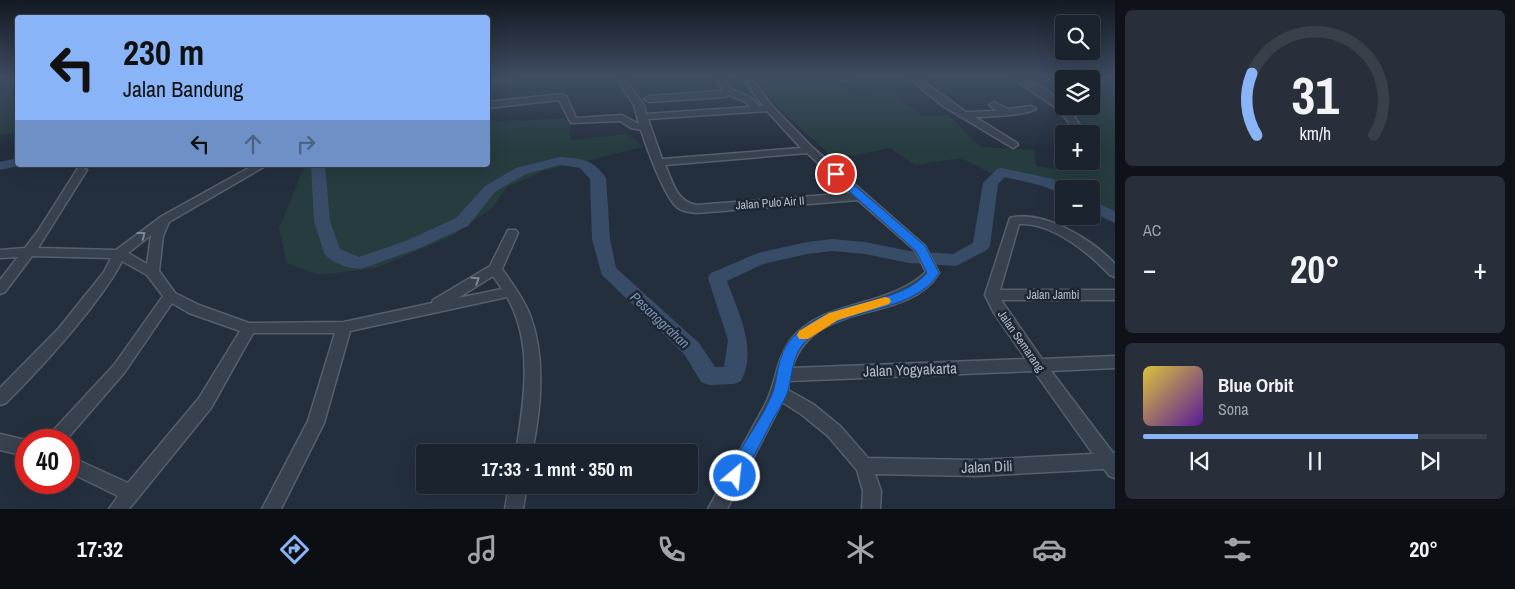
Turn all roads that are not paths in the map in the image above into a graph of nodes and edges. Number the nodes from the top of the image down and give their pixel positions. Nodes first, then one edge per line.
1 (520, 101) edge
2 (564, 101) edge
3 (636, 101) edge
4 (739, 101) edge
5 (764, 101) edge
6 (945, 101) edge
7 (1051, 101) edge
8 (994, 104) dead end
9 (490, 106) edge
10 (769, 108) junction
11 (753, 109) junction
12 (1031, 109) dead end
13 (1007, 113) junction
14 (965, 115) junction
15 (644, 122) junction
16 (1076, 125) edge
17 (1013, 145) dead end
18 (809, 150) junction
19 (658, 162) junction
20 (258, 167) edge
21 (82, 170) dead end
22 (862, 196) junction
23 (166, 219) junction
24 (512, 233) dead end
25 (29, 252) junction
26 (0, 254) edge
27 (119, 254) junction
28 (495, 268) junction
29 (152, 272) junction
30 (1115, 272) edge
31 (0, 289) edge
32 (510, 292) junction
33 (992, 295) junction
34 (1115, 295) edge
35 (170, 296) junction
36 (427, 310) junction
37 (344, 326) junction
38 (249, 328) junction
39 (1115, 362) edge
40 (1038, 365) junction
41 (782, 375) junction
42 (780, 393) junction
43 (0, 398) edge
44 (65, 429) edge
45 (0, 442) edge
46 (525, 444) edge
47 (15, 445) edge
48 (1113, 464) edge
49 (864, 466) junction
50 (80, 469) edge
51 (132, 493) junction
52 (516, 494) edge
53 (118, 509) edge
54 (271, 509) edge
55 (514, 509) edge
56 (717, 509) edge
57 (871, 509) edge

1 - 9 street
2 - 15 street
3 - 15 street
4 - 11 street
5 - 10 street
6 - 14 street
7 - 16 street
8 - 13 street
10 - 11 street
10 - 18 street
11 - 15 street
12 - 13 street
13 - 14 street
14 - 17 street
15 - 19 street
18 - 19 street
18 - 22 street
19 - 22 street, Jalan Pulo Air II
20 - 23 street
21 - 25 street
22 - 41 street
27 -> 23 street
23 - 29 street
24 - 28 street
25 - 26 street
25 - 27 street
25 - 31 street
27 - 29 street
27 - 43 street
28 - 32 street
36 -> 28 street
29 - 35 street
30 - 33 street, Jalan Semarang
32 - 36 street
32 - 46 street
33 - 34 street, Jalan Jambi
33 - 40 street, Jalan Semarang
35 - 38 street
35 - 44 street
36 - 37 street
37 - 38 street
37 - 54 street
38 - 51 street
39 - 40 street, Jalan Yogyakarta
40 - 41 street, Jalan Yogyakarta
40 - 48 street, Jalan Semarang
41 - 42 street
42 - 49 street
42 - 56 street
45 - 47 street
48 - 49 street, Jalan Dili
49 - 57 street
50 - 51 street
51 - 53 street
52 - 55 street

